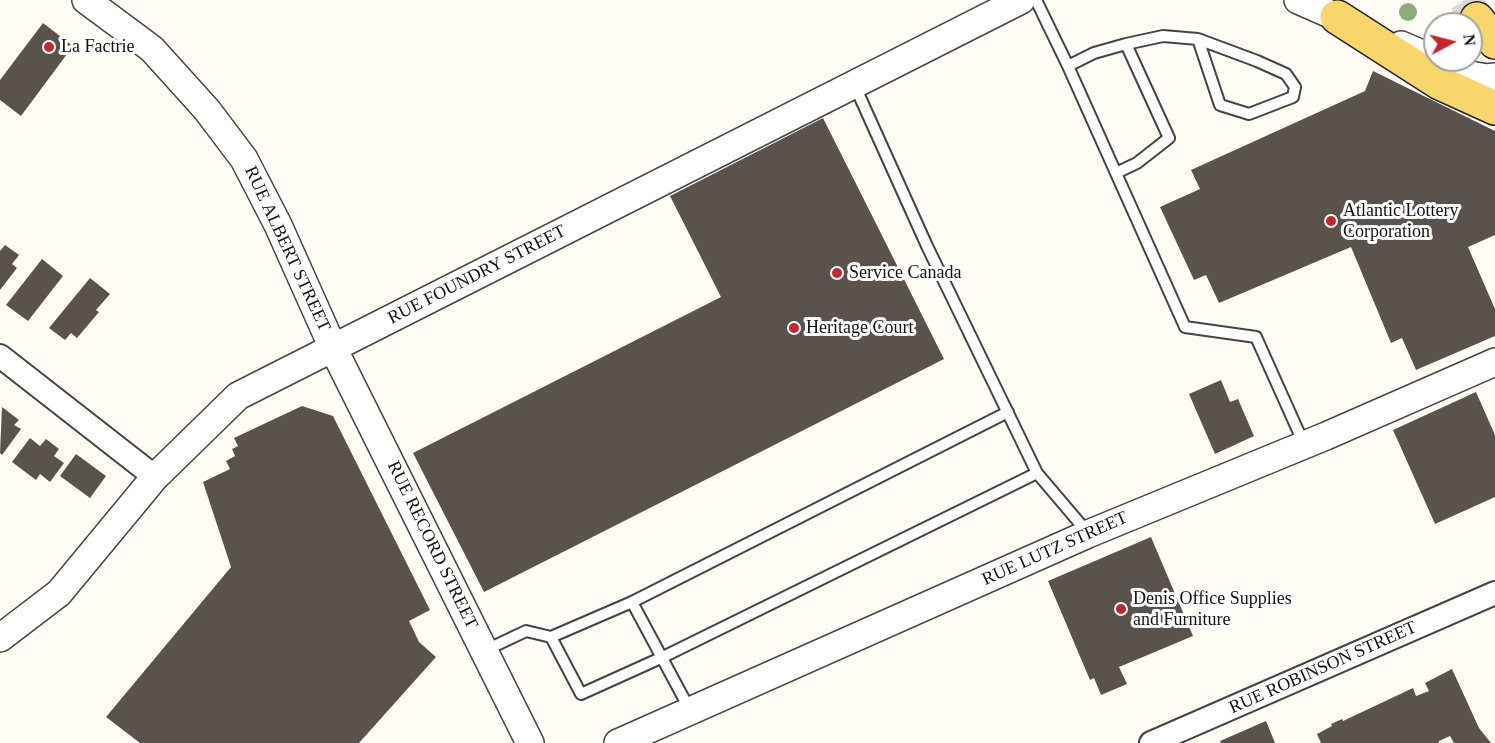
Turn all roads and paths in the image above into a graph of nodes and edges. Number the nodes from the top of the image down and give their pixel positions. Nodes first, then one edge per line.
1 (86, 0) edge
2 (1021, 0) edge
3 (1036, 0) edge
4 (1298, 0) edge
5 (1337, 17) junction
6 (1198, 39) junction
7 (1126, 44) junction
8 (1068, 66) junction
9 (1495, 77) edge
10 (854, 84) junction
11 (1495, 108) edge
12 (1116, 173) junction
13 (333, 348) junction
14 (0, 356) edge
15 (1495, 362) edge
16 (1008, 412) junction
17 (1305, 444) junction
18 (1037, 473) junction
19 (155, 477) junction
20 (1088, 534) junction
21 (1495, 593) edge
22 (632, 602) junction
23 (551, 637) junction
24 (0, 638) edge
25 (484, 651) junction
26 (663, 657) junction
27 (690, 711) junction
28 (530, 743) edge
29 (618, 743) edge
30 (1151, 743) edge

1 - 13 street, RUE ALBERT STREET
2 - 10 street, RUE FOUNDRY STREET
3 - 8 lane
4 - 5 street
5 - 9 street
5 - 11 main road
6 - 6 lane
6 - 7 lane
7 - 8 lane
7 - 12 lane
8 - 12 lane
10 - 13 street, RUE FOUNDRY STREET
10 - 16 lane
12 - 17 lane
13 - 19 street, RUE FOUNDRY STREET
13 - 25 street, RUE RECORD STREET
14 - 19 street
15 - 17 street, RUE LUTZ STREET
16 - 18 lane
16 - 22 lane
17 - 20 street, RUE LUTZ STREET
18 - 20 lane
18 - 26 lane
19 - 24 street, RUE FOUNDRY STREET
20 - 27 street, RUE LUTZ STREET
21 - 30 street, RUE ROBINSON STREET
22 - 23 lane
22 - 26 lane
23 - 25 lane
23 - 26 lane
25 - 28 street, RUE RECORD STREET
26 - 27 lane
27 - 29 street, RUE LUTZ STREET

